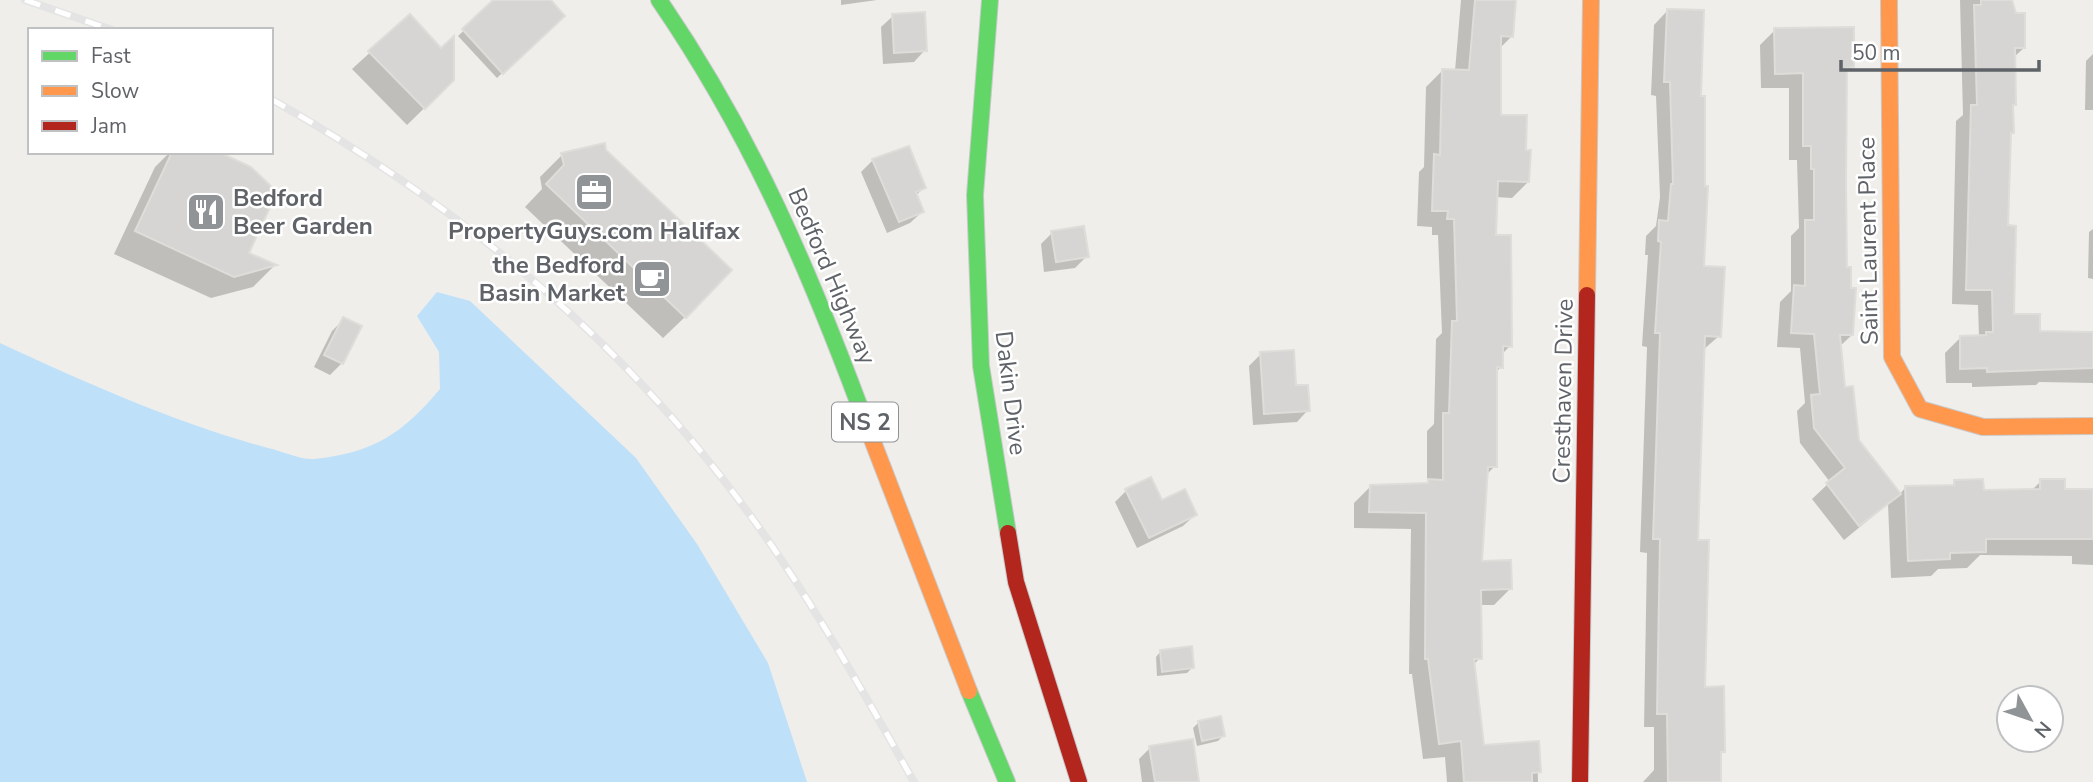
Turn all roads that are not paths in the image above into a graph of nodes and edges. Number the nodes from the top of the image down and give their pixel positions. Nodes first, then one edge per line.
1 (659, 0) edge
2 (990, 0) edge
3 (1591, 0) edge
4 (1889, 0) edge
5 (2093, 426) edge
6 (1007, 782) edge
7 (1079, 782) edge
8 (1580, 782) edge

1 - 6 street, Bedford Highway / NS 2
2 - 7 street, Dakin Drive
3 - 8 street, Cresthaven Drive
4 - 5 street, Saint Laurent Place

